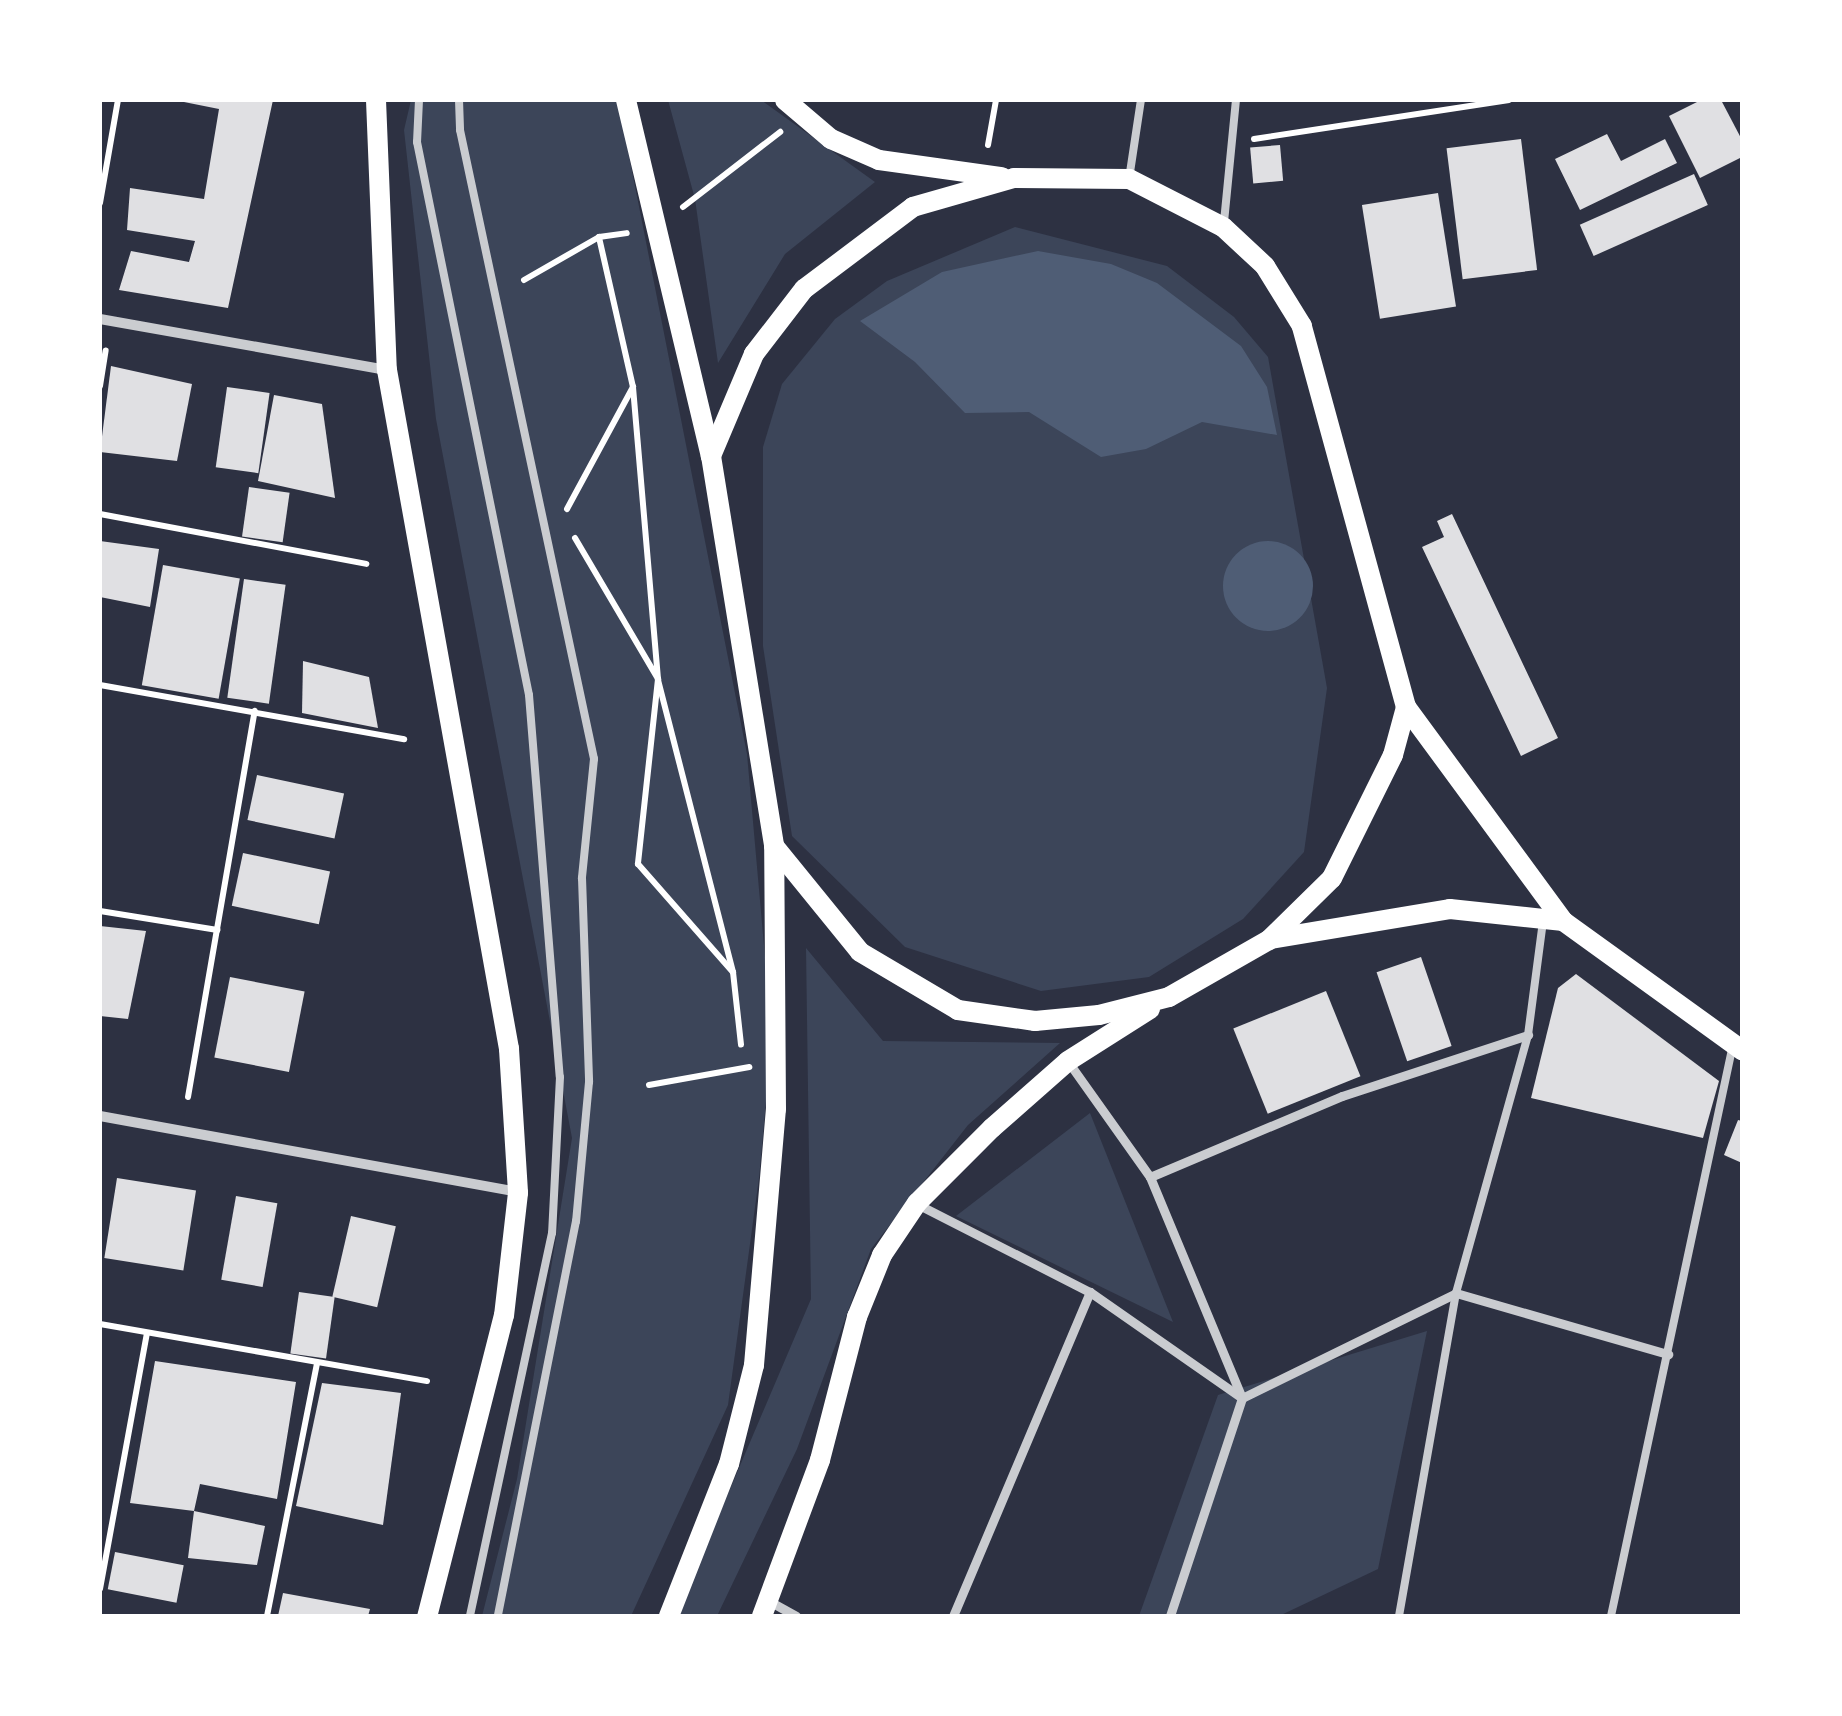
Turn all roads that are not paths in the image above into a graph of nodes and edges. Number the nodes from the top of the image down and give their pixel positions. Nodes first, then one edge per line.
1 (376, 100) edge
2 (418, 100) edge
3 (460, 100) edge
4 (626, 100) edge
5 (1141, 100) edge
6 (1236, 100) edge
7 (792, 108) edge
8 (1014, 178) junction
9 (1129, 179) junction
10 (1224, 226) junction
11 (100, 320) edge
12 (388, 370) junction
13 (711, 456) junction
14 (1406, 706) junction
15 (774, 846) junction
16 (1553, 919) junction
17 (1269, 940) junction
18 (1168, 997) junction
19 (1528, 1036) junction
20 (1738, 1047) edge
21 (1068, 1061) junction
22 (100, 1116) edge
23 (1150, 1177) junction
24 (518, 1193) junction
25 (917, 1204) junction
26 (1090, 1292) junction
27 (1456, 1293) junction
28 (1668, 1354) junction
29 (1242, 1398) junction
30 (765, 1608) edge
31 (427, 1616) edge
32 (470, 1616) edge
33 (498, 1616) edge
34 (669, 1616) edge
35 (796, 1616) edge
36 (953, 1616) edge
37 (1170, 1616) edge
38 (1399, 1616) edge
39 (1611, 1616) edge

1 - 12 main road
2 - 32 lane
3 - 33 lane
4 - 13 main road
5 - 9 lane
6 - 10 lane
7 - 8 main road
8 - 9 main road
8 - 13 main road
9 - 10 main road
10 - 14 main road
11 - 12 street
12 - 24 main road
13 - 15 main road
14 - 16 main road
14 - 17 main road
15 - 18 main road
15 - 34 main road
16 - 17 main road
16 - 19 lane
16 - 20 main road
17 - 18 main road
18 - 21 main road
19 - 23 street
19 - 27 lane
20 - 28 lane
21 - 23 street
21 - 25 main road
22 - 24 street
23 - 29 street
24 - 31 main road
25 - 26 street
25 - 30 main road
26 - 29 street
26 - 36 street
27 - 28 street
27 - 29 street
27 - 38 lane
28 - 39 lane
29 - 37 street
30 - 35 street

